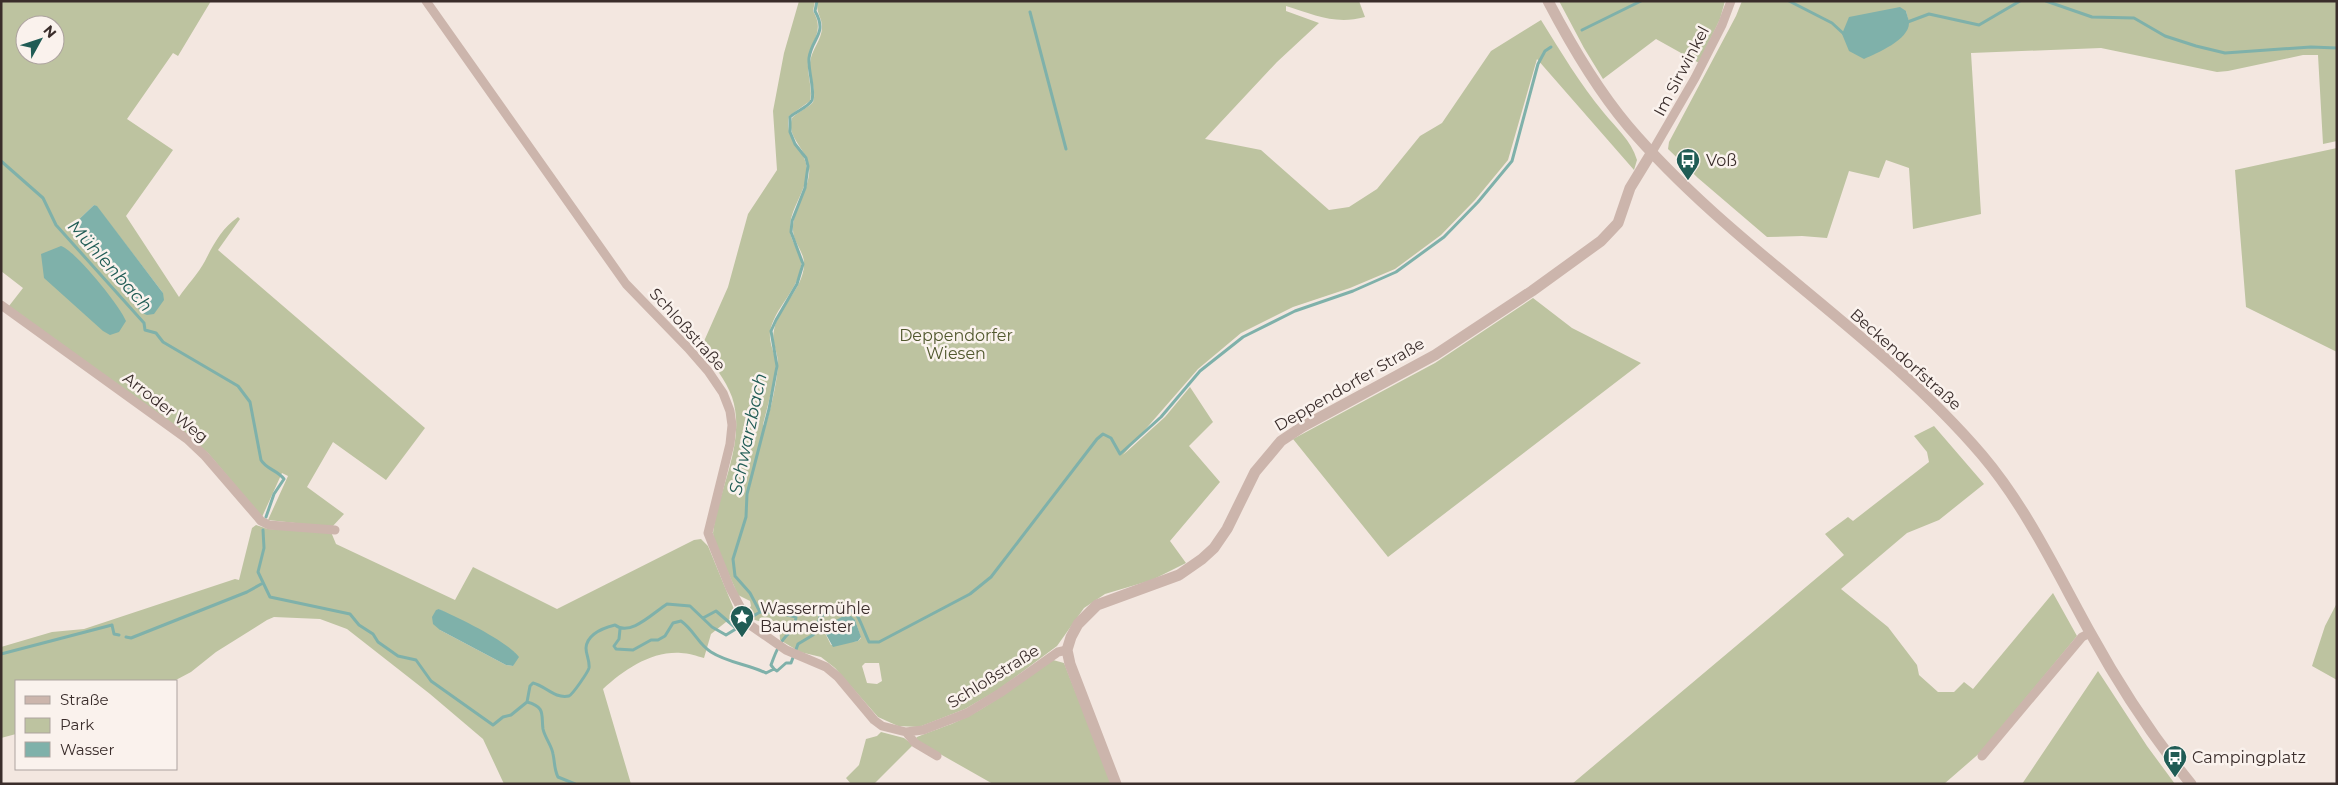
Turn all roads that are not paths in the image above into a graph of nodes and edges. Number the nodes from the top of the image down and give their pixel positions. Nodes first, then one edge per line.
1 (426, 1) edge
2 (1548, 1) edge
3 (1731, 1) edge
4 (1652, 152) junction
5 (1, 305) edge
6 (335, 530) dead end
7 (2090, 633) junction
8 (1067, 650) junction
9 (906, 732) junction
10 (937, 756) dead end
11 (1982, 756) dead end
12 (1116, 784) edge
13 (2190, 784) edge

1 - 9 street, Schloßstraße
2 - 4 street, Beckendorfstraße
3 - 4 street, Im Sirwinkel
4 - 7 street, Beckendorfstraße
4 - 8 street, Deppendorfer Straße
5 - 6 street, Arroder Weg
7 - 11 street
7 - 13 street, Beckendorfstraße
8 - 9 street, Schloßstraße
8 - 12 street
9 - 10 street, Schloßstraße

